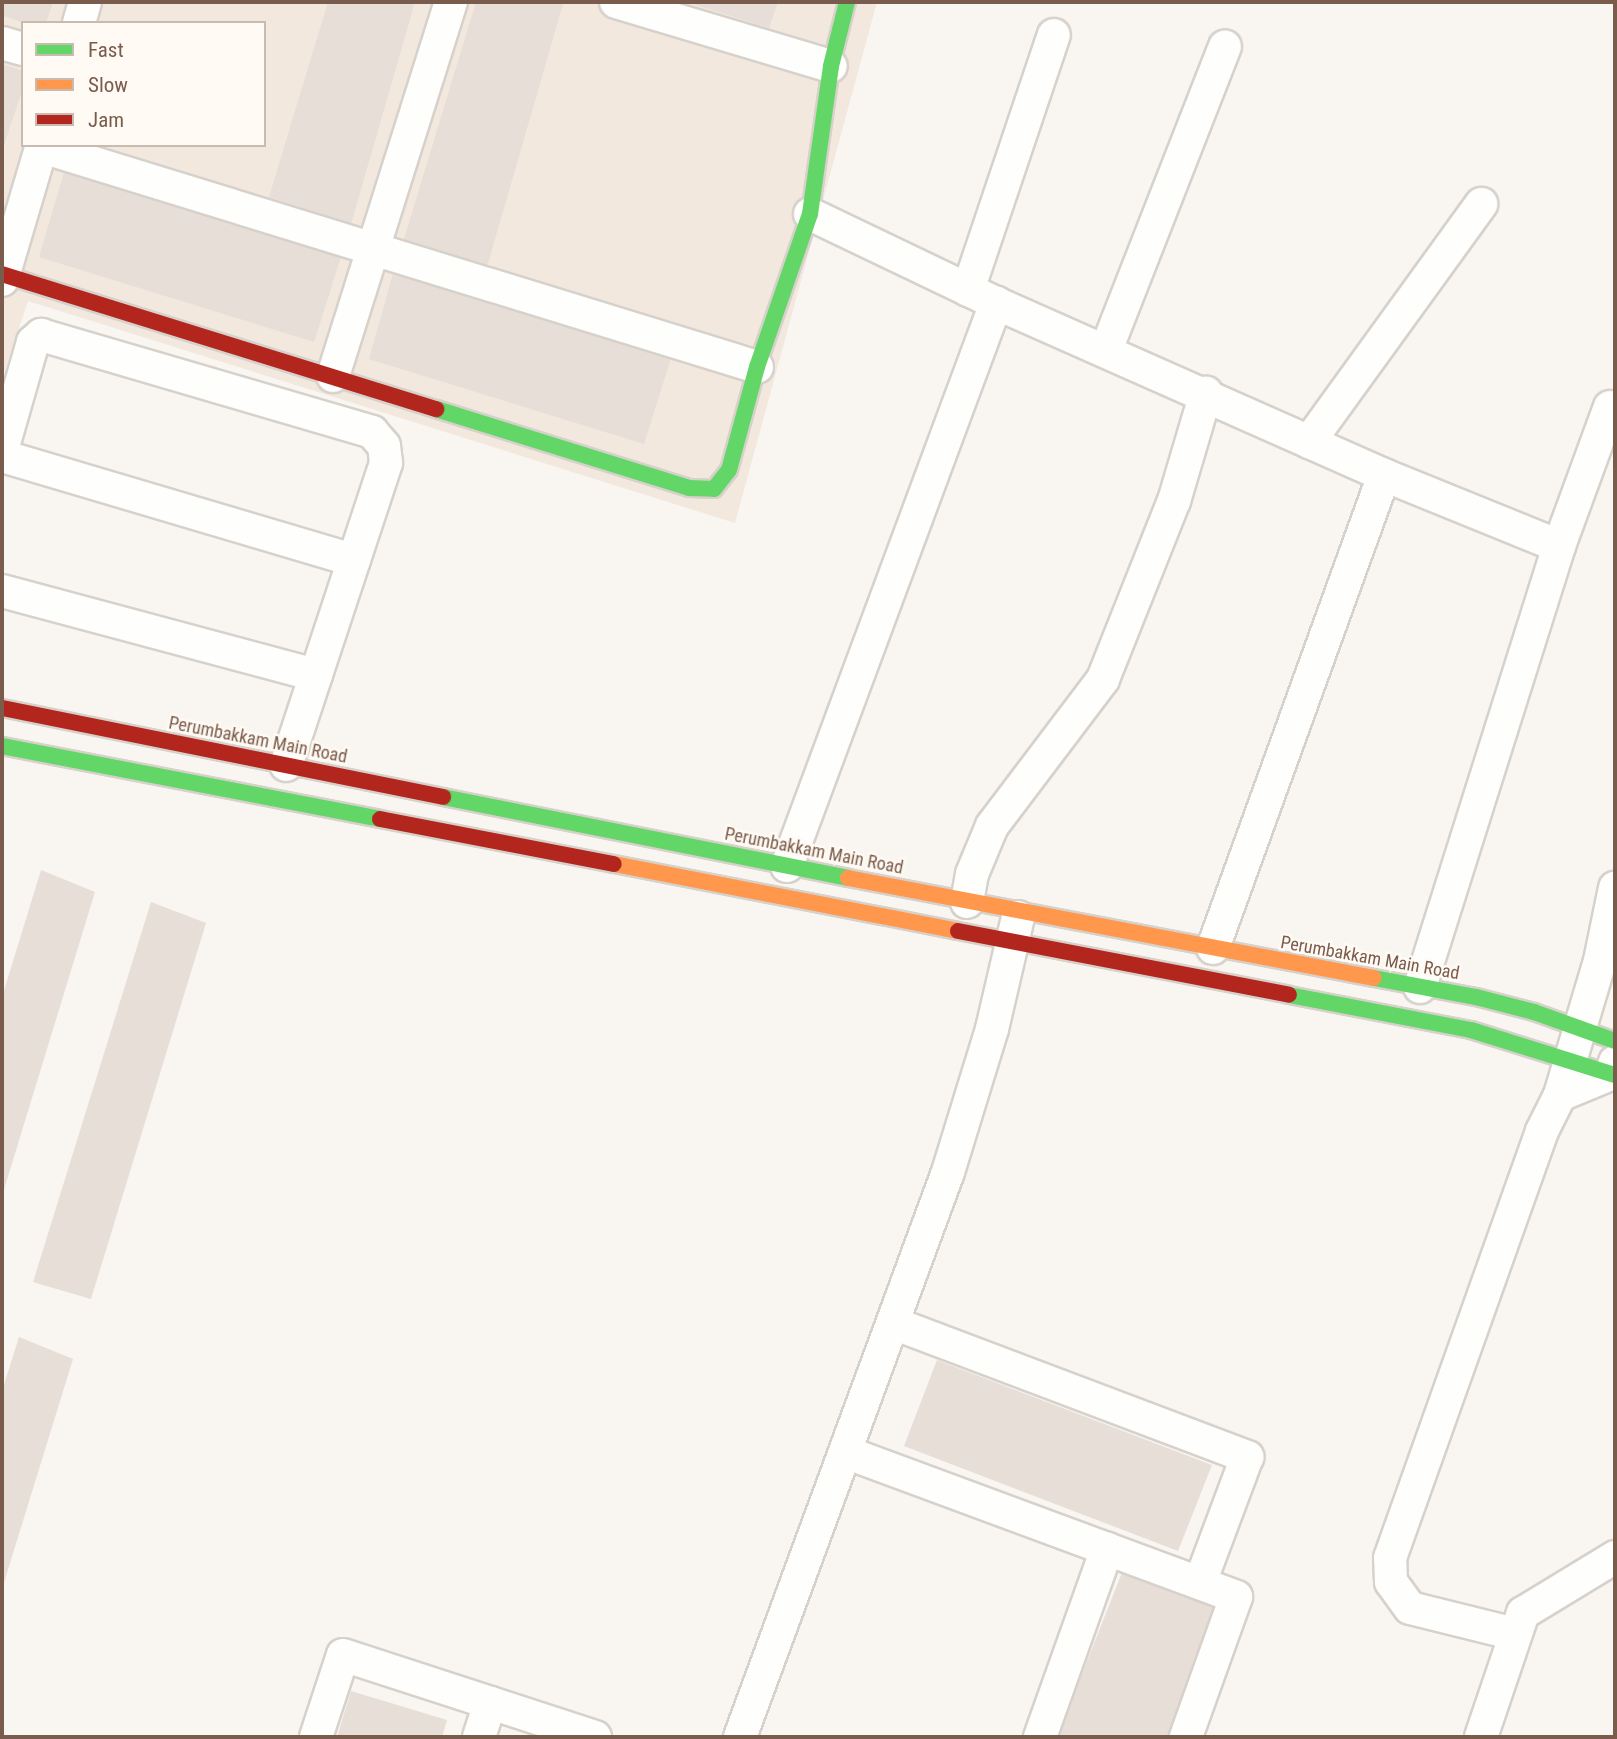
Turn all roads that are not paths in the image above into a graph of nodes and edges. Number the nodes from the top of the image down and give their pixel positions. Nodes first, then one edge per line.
1 (85, 2) edge
2 (451, 2) edge
3 (616, 2) edge
4 (847, 2) edge
5 (80, 21) edge
6 (1054, 35) dead end
7 (2, 43) edge
8 (1225, 47) dead end
9 (21, 48) edge
10 (831, 66) junction
11 (41, 147) edge
12 (45, 147) edge
13 (15, 190) edge
14 (1481, 204) dead end
15 (810, 214) junction
16 (373, 250) junction
17 (2, 276) edge
18 (982, 297) junction
19 (1106, 350) junction
20 (757, 367) junction
21 (333, 376) junction
22 (1206, 393) junction
23 (1610, 407) dead end
24 (1309, 442) junction
25 (2, 450) edge
26 (2, 457) edge
27 (1384, 475) junction
28 (1559, 546) junction
29 (354, 560) junction
30 (2, 591) edge
31 (316, 675) junction
32 (2, 708) edge
33 (2, 746) edge
34 (286, 765) junction
35 (787, 866) junction
36 (1615, 888) edge
37 (967, 902) junction
38 (1019, 911) junction
39 (1013, 942) junction
40 (1213, 948) junction
41 (1420, 987) junction
42 (1581, 1028) junction
43 (1615, 1041) edge
44 (1571, 1059) junction
45 (1614, 1070) edge
46 (1560, 1096) junction
47 (893, 1322) junction
48 (845, 1452) junction
49 (1107, 1549) junction
50 (1615, 1557) edge
51 (1200, 1583) junction
52 (1515, 1634) junction
53 (490, 1703) junction
54 (316, 1737) edge
55 (479, 1737) edge
56 (595, 1737) edge
57 (740, 1737) edge
58 (1040, 1737) edge
59 (1186, 1737) edge
60 (1481, 1737) edge

1 - 5 street
2 - 16 street
3 - 10 street
4 - 10 street
6 - 18 street
7 - 9 street
8 - 19 street
10 - 15 street
11 - 13 street
12 - 16 street
13 - 17 street
14 - 24 street
15 - 18 street
15 - 20 street
16 - 20 street
16 - 21 street
17 - 21 street
18 - 19 street
18 - 35 street
19 - 22 street
20 - 21 street
22 - 24 street
22 - 37 street
23 - 28 street
24 - 27 street
25 - 29 street
26 - 29 street
27 - 28 street
27 - 40 street
28 - 41 street
29 - 31 street
30 - 31 street
31 - 34 street
32 - 34 street, Perumbakkam Main Road
33 - 39 street
34 - 35 street, Perumbakkam Main Road
35 - 37 street, Perumbakkam Main Road
36 - 42 street
37 - 38 street, Perumbakkam Main Road
38 - 39 street
38 - 40 street, Perumbakkam Main Road
39 - 44 street
39 - 47 street
40 - 41 street, Perumbakkam Main Road
41 - 42 street, Perumbakkam Main Road
42 - 43 street, Perumbakkam Main Road
42 - 44 street
44 - 45 street
44 - 46 street
45 - 46 street
46 - 52 street
47 - 48 street
47 - 51 street
48 - 49 street
48 - 57 street
49 - 51 street
49 - 58 street
50 - 52 street
51 - 59 street
52 - 60 street
53 - 54 street
53 - 55 street
53 - 56 street

